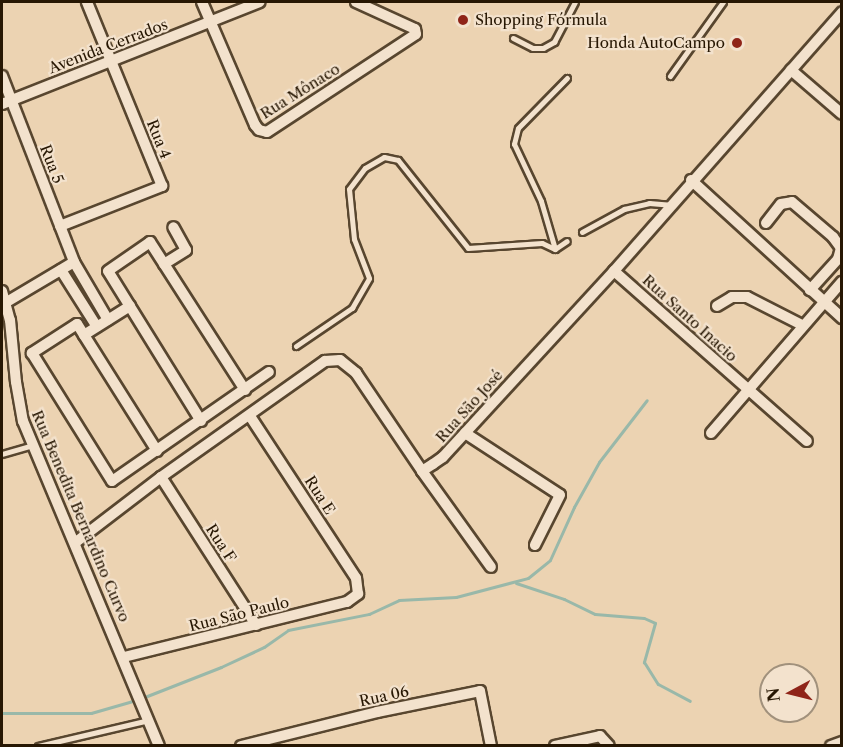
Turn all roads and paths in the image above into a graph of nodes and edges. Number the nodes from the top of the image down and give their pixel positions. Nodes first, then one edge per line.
1 (87, 2) edge
2 (202, 2) edge
3 (259, 2) edge
4 (356, 2) edge
5 (574, 2) edge
6 (723, 2) edge
7 (842, 12) edge
8 (209, 22) junction
9 (513, 38) dead end
10 (111, 62) junction
11 (791, 70) junction
12 (2, 76) edge
13 (670, 76) dead end
14 (567, 78) dead end
15 (6, 102) edge
16 (842, 114) edge
17 (691, 180) junction
18 (670, 205) junction
19 (766, 223) dead end
20 (60, 226) junction
21 (173, 227) dead end
22 (582, 232) dead end
23 (567, 241) dead end
24 (555, 249) junction
25 (74, 262) junction
26 (164, 264) junction
27 (61, 270) junction
28 (614, 270) junction
29 (842, 282) edge
30 (810, 290) junction
31 (2, 291) edge
32 (822, 301) junction
33 (5, 303) junction
34 (130, 306) junction
35 (717, 306) dead end
36 (842, 318) edge
37 (108, 320) junction
38 (6, 322) edge
39 (802, 325) junction
40 (97, 327) junction
41 (84, 335) junction
42 (296, 346) dead end
43 (269, 372) dead end
44 (747, 389) junction
45 (245, 390) junction
46 (250, 416) junction
47 (201, 421) junction
48 (465, 433) junction
49 (711, 433) dead end
50 (807, 441) dead end
51 (34, 445) junction
52 (157, 452) junction
53 (2, 453) edge
54 (422, 471) junction
55 (161, 477) junction
56 (76, 542) junction
57 (535, 545) dead end
58 (491, 567) dead end
59 (358, 594) joint
60 (256, 625) junction
61 (124, 657) junction
62 (149, 720) junction
63 (842, 742) edge
64 (38, 746) edge
65 (159, 746) edge
66 (241, 746) edge
67 (491, 746) edge
68 (555, 746) edge
69 (609, 746) edge
70 (831, 746) edge

1 - 10 street, Rua 4
2 - 8 street, Rua Mônaco
3 - 8 street, Avenida Cerrados
4 - 8 street, Rua Mônaco
5 - 9 lane
6 - 13 lane
7 - 11 street, Rua São José
8 - 10 street, Avenida Cerrados
10 - 15 street, Avenida Cerrados
10 - 20 street, Rua 4
11 - 16 street
11 - 17 street, Rua São José
12 - 15 street, Rua 5
14 - 24 lane
15 - 20 street, Rua 5
17 - 18 street, Rua São José
17 - 30 street
18 - 22 lane
18 - 28 street, Rua São José
19 - 30 street
20 - 25 street, Rua 5
21 - 26 street
23 - 24 lane
24 - 42 lane
25 - 27 street
25 - 37 street, Rua 5
26 - 34 street
26 - 45 street
27 - 33 street
27 - 40 street
28 - 44 street, Rua Santo Inacio
28 - 48 street, Rua São José
29 - 32 street
30 - 32 street
31 - 33 street, Rua Benedita Bernardino Curvo
32 - 36 street
32 - 39 street
33 - 38 street, Rua Benedita Bernardino Curvo
34 - 37 street
34 - 47 street
35 - 39 street
37 - 40 street
38 - 51 street, Rua Benedita Bernardino Curvo
39 - 44 street
40 - 41 street
41 - 52 street
41 - 52 street
43 - 45 street
44 - 49 street
44 - 50 street, Rua Santo Inacio
45 - 47 street
46 - 54 street
46 - 55 street
46 - 59 street, Rua E
47 - 52 street
48 - 54 street, Rua São José
48 - 57 street
51 - 53 lane
51 - 56 street, Rua Benedita Bernardino Curvo
54 - 58 street
55 - 56 street
55 - 60 street, Rua F
56 - 61 street, Rua Benedita Bernardino Curvo
59 - 60 street, Rua São Paulo
60 - 61 street, Rua São Paulo
61 - 62 street, Rua Benedita Bernardino Curvo
62 - 64 lane
62 - 65 street, Rua Benedita Bernardino Curvo
63 - 70 street
66 - 67 street, Rua 06
68 - 69 street

